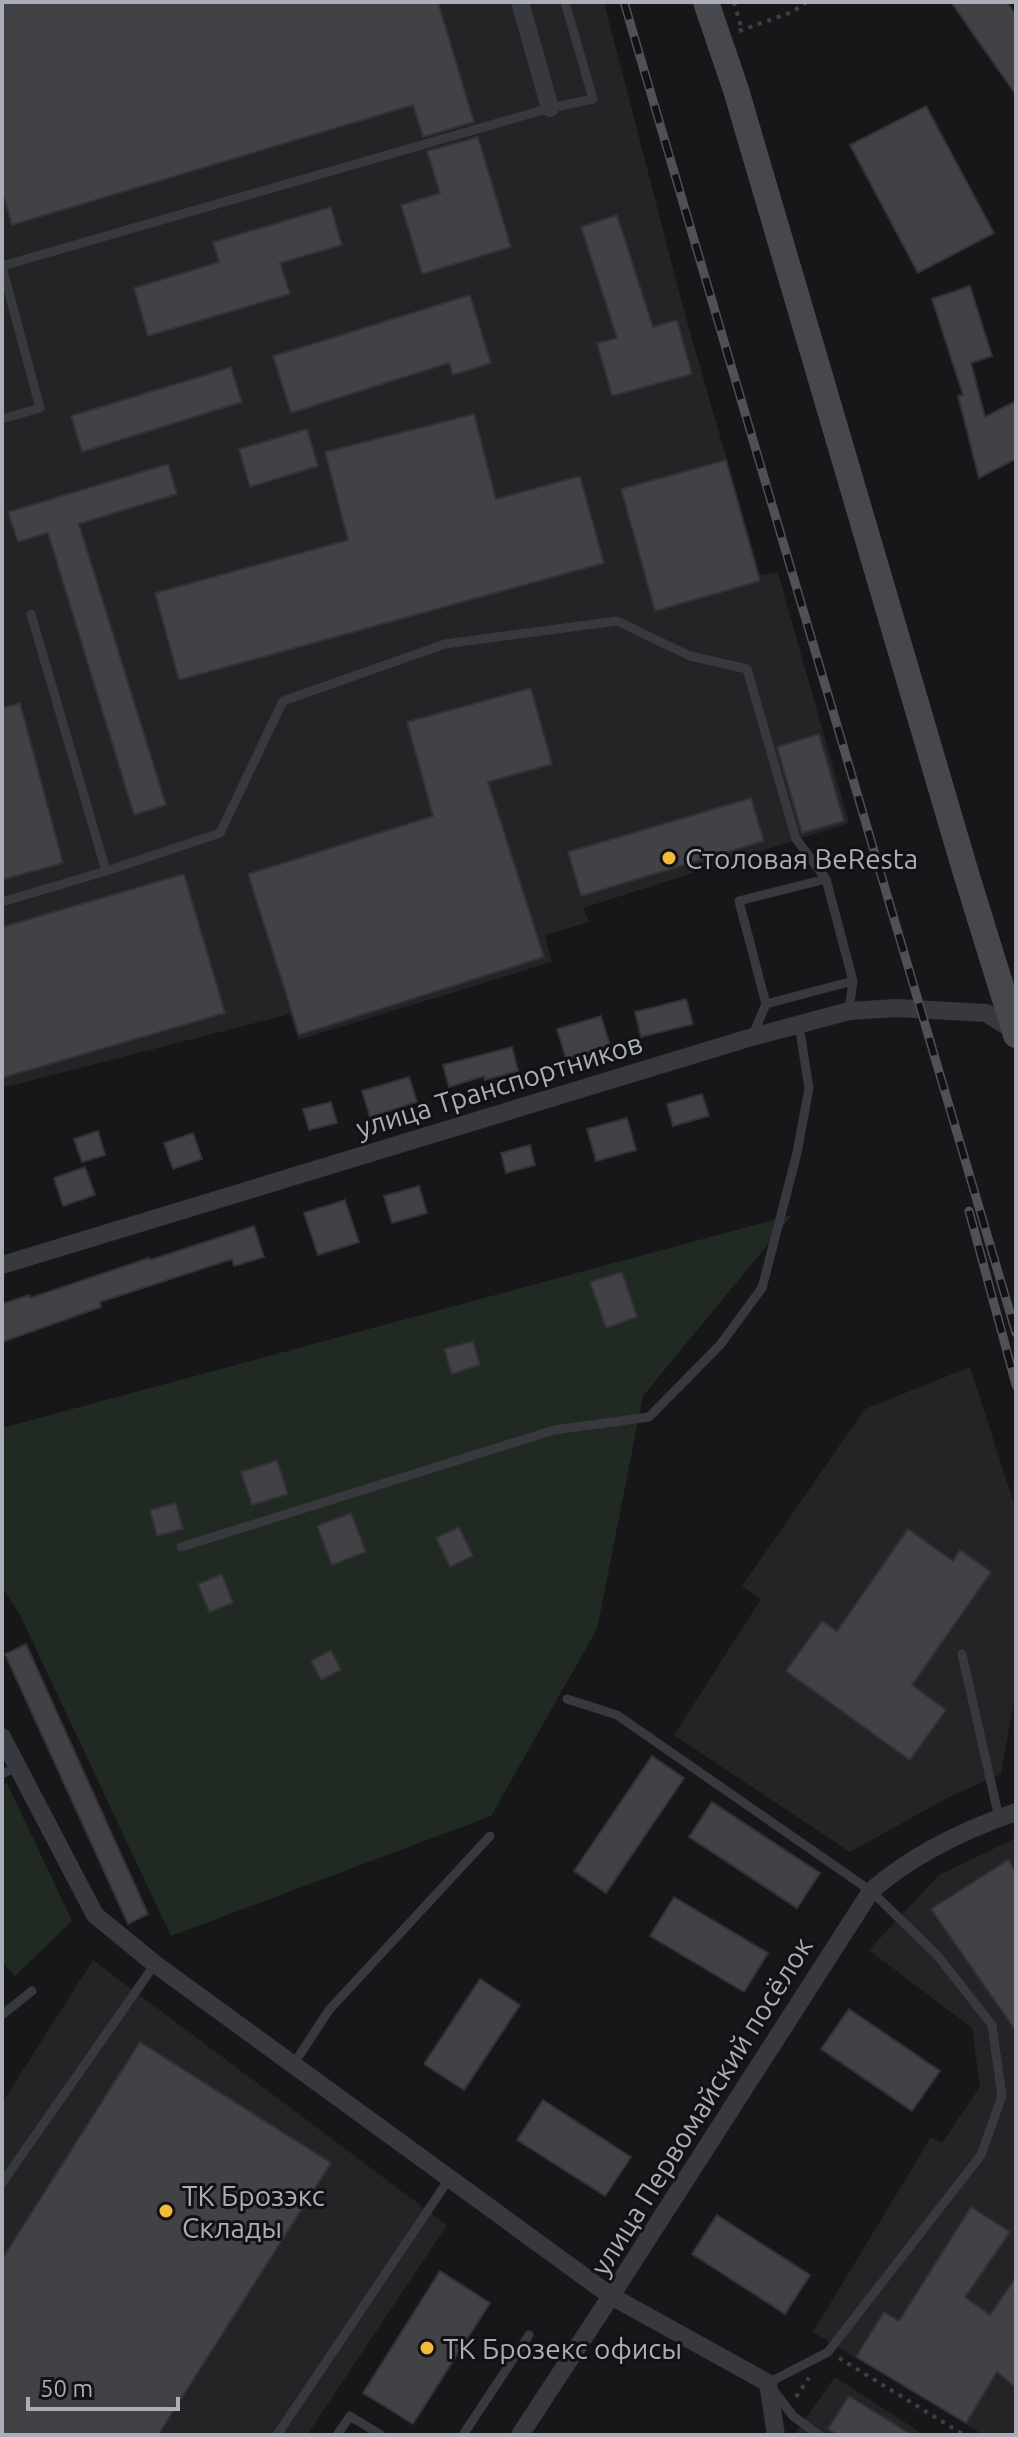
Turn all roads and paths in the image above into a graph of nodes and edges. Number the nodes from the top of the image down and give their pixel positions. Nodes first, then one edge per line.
1 (520, 2) edge
2 (565, 2) edge
3 (706, 2) edge
4 (734, 2) edge
5 (807, 2) edge
6 (730, 34) junction
7 (550, 108) junction
8 (2, 266) edge
9 (2, 419) edge
10 (31, 614) dead end
11 (106, 871) junction
12 (826, 879) junction
13 (2, 902) edge
14 (853, 981) junction
15 (766, 1004) junction
16 (849, 1011) junction
17 (799, 1024) junction
18 (1016, 1032) edge
19 (752, 1037) junction
20 (2, 1265) edge
21 (181, 1547) dead end
22 (962, 1654) dead end
23 (567, 1699) dead end
24 (2, 1737) edge
25 (11, 1770) edge
26 (1007, 1815) edge
27 (490, 1836) dead end
28 (871, 1891) junction
29 (155, 1964) junction
30 (32, 1991) dead end
31 (2, 2015) edge
32 (293, 2065) junction
33 (449, 2179) junction
34 (2, 2183) edge
35 (611, 2296) junction
36 (529, 2335) dead end
37 (828, 2352) junction
38 (768, 2383) junction
39 (787, 2408) junction
40 (277, 2435) edge
41 (337, 2435) edge
42 (381, 2435) edge
43 (463, 2435) edge
44 (520, 2435) edge
45 (776, 2435) edge
46 (819, 2435) edge
47 (964, 2435) edge

1 - 7 street
2 - 7 lane
3 - 6 street
4 - 6 path
5 - 6 path
6 - 18 street
7 - 8 lane
8 - 9 lane
10 - 11 lane
11 - 12 lane
11 - 13 lane
12 - 14 lane
12 - 15 lane
14 - 15 lane
14 - 16 lane
15 - 19 lane
16 - 17 street, улица Транспортников
16 - 18 street, улица Транспортников
17 - 19 street, улица Транспортников
17 - 21 lane
19 - 20 street, улица Транспортников
22 - 26 lane
23 - 28 lane
24 - 25 street
25 - 29 street
26 - 28 street, улица Первомайский посёлок
27 - 32 lane
28 - 35 street, улица Первомайский посёлок
28 - 37 lane
29 - 32 street
29 - 34 lane
30 - 31 lane
32 - 33 street
33 - 35 street
33 - 40 lane
35 - 38 street, улица Первомайский посёлок
35 - 44 street
36 - 43 lane
37 - 38 lane
37 - 39 path
37 - 47 path
38 - 39 lane
38 - 45 street
39 - 46 lane
41 - 42 lane

